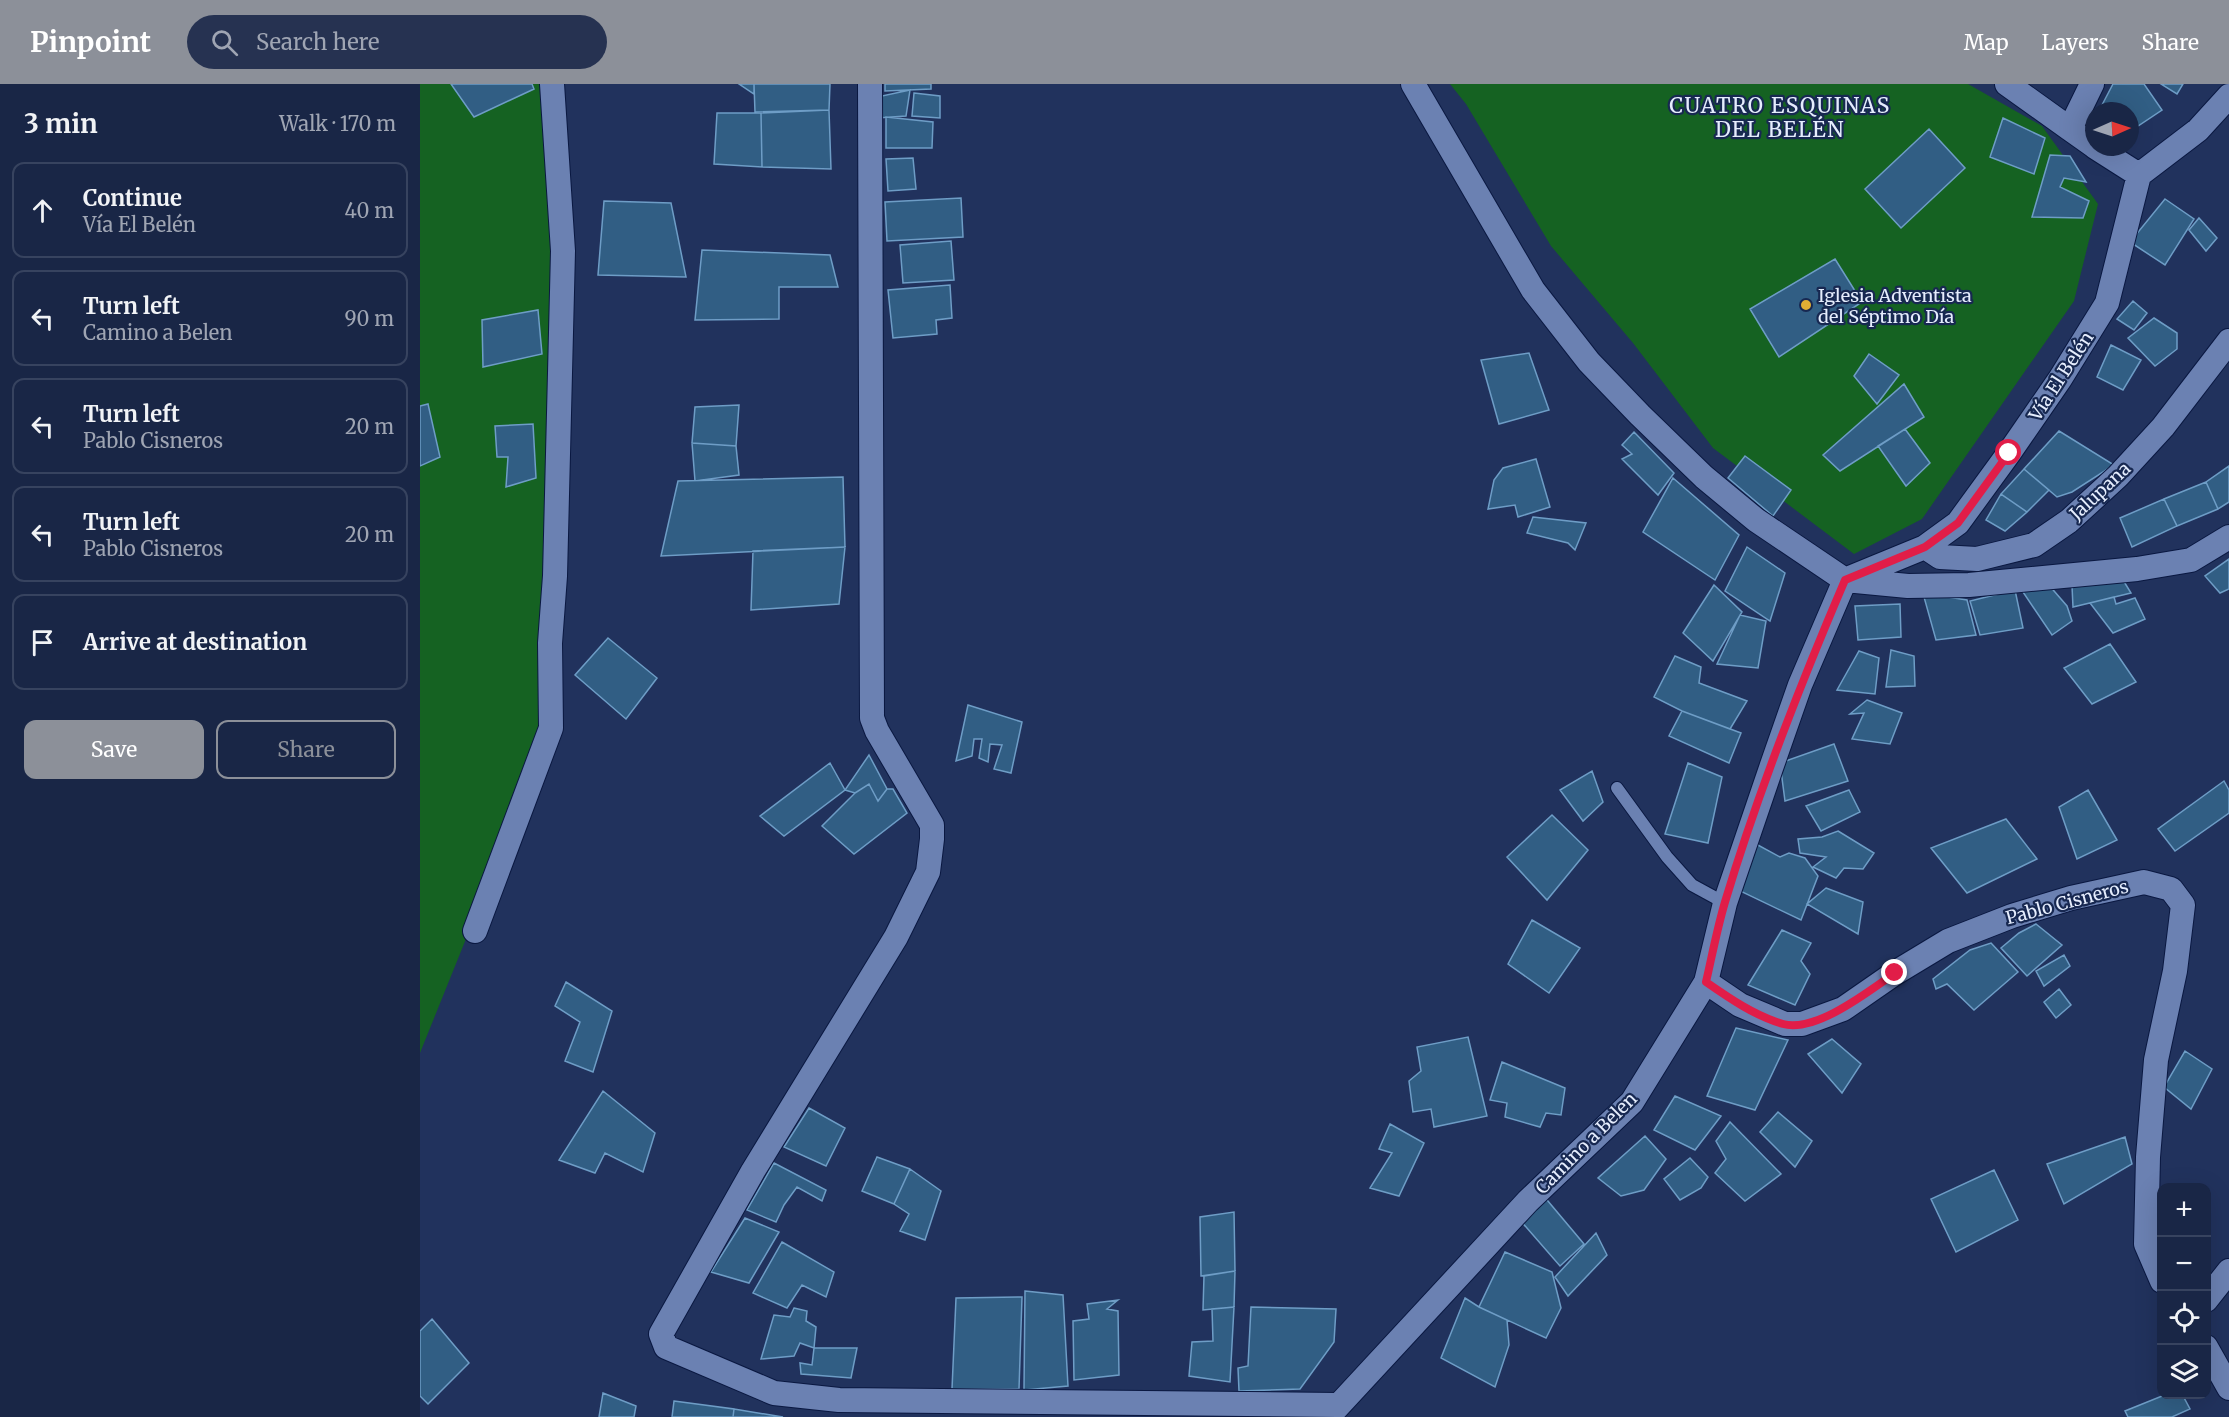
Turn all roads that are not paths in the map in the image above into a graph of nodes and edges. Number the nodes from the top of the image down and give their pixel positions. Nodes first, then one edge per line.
1 (552, 84) edge
2 (870, 84) edge
3 (1413, 84) edge
4 (2007, 84) edge
5 (2092, 84) edge
6 (2229, 96) edge
7 (2070, 129) junction
8 (2085, 140) edge
9 (2109, 156) edge
10 (2139, 175) junction
11 (2229, 341) edge
12 (2229, 537) edge
13 (1925, 547) junction
14 (1845, 580) junction
15 (1617, 788) dead end
16 (1725, 903) junction
17 (475, 931) dead end
18 (1706, 982) junction
19 (2157, 1269) edge
20 (2229, 1271) edge
21 (2211, 1294) edge
22 (2211, 1356) edge
23 (2229, 1388) edge
24 (1333, 1411) edge

1 - 17 street
2 - 24 street
3 - 14 street
4 - 7 street
5 - 7 street
6 - 10 street
7 - 8 street
9 - 10 street
10 - 13 street, Vía El Belén
11 - 13 street, Jalupana
12 - 14 street
13 - 14 street, Vía El Belén
14 - 16 street, Camino a Belen
15 - 16 lane
16 - 18 street, Camino a Belen
18 - 19 street, Pablo Cisneros
18 - 24 street, Camino a Belen
20 - 21 street
22 - 23 street

